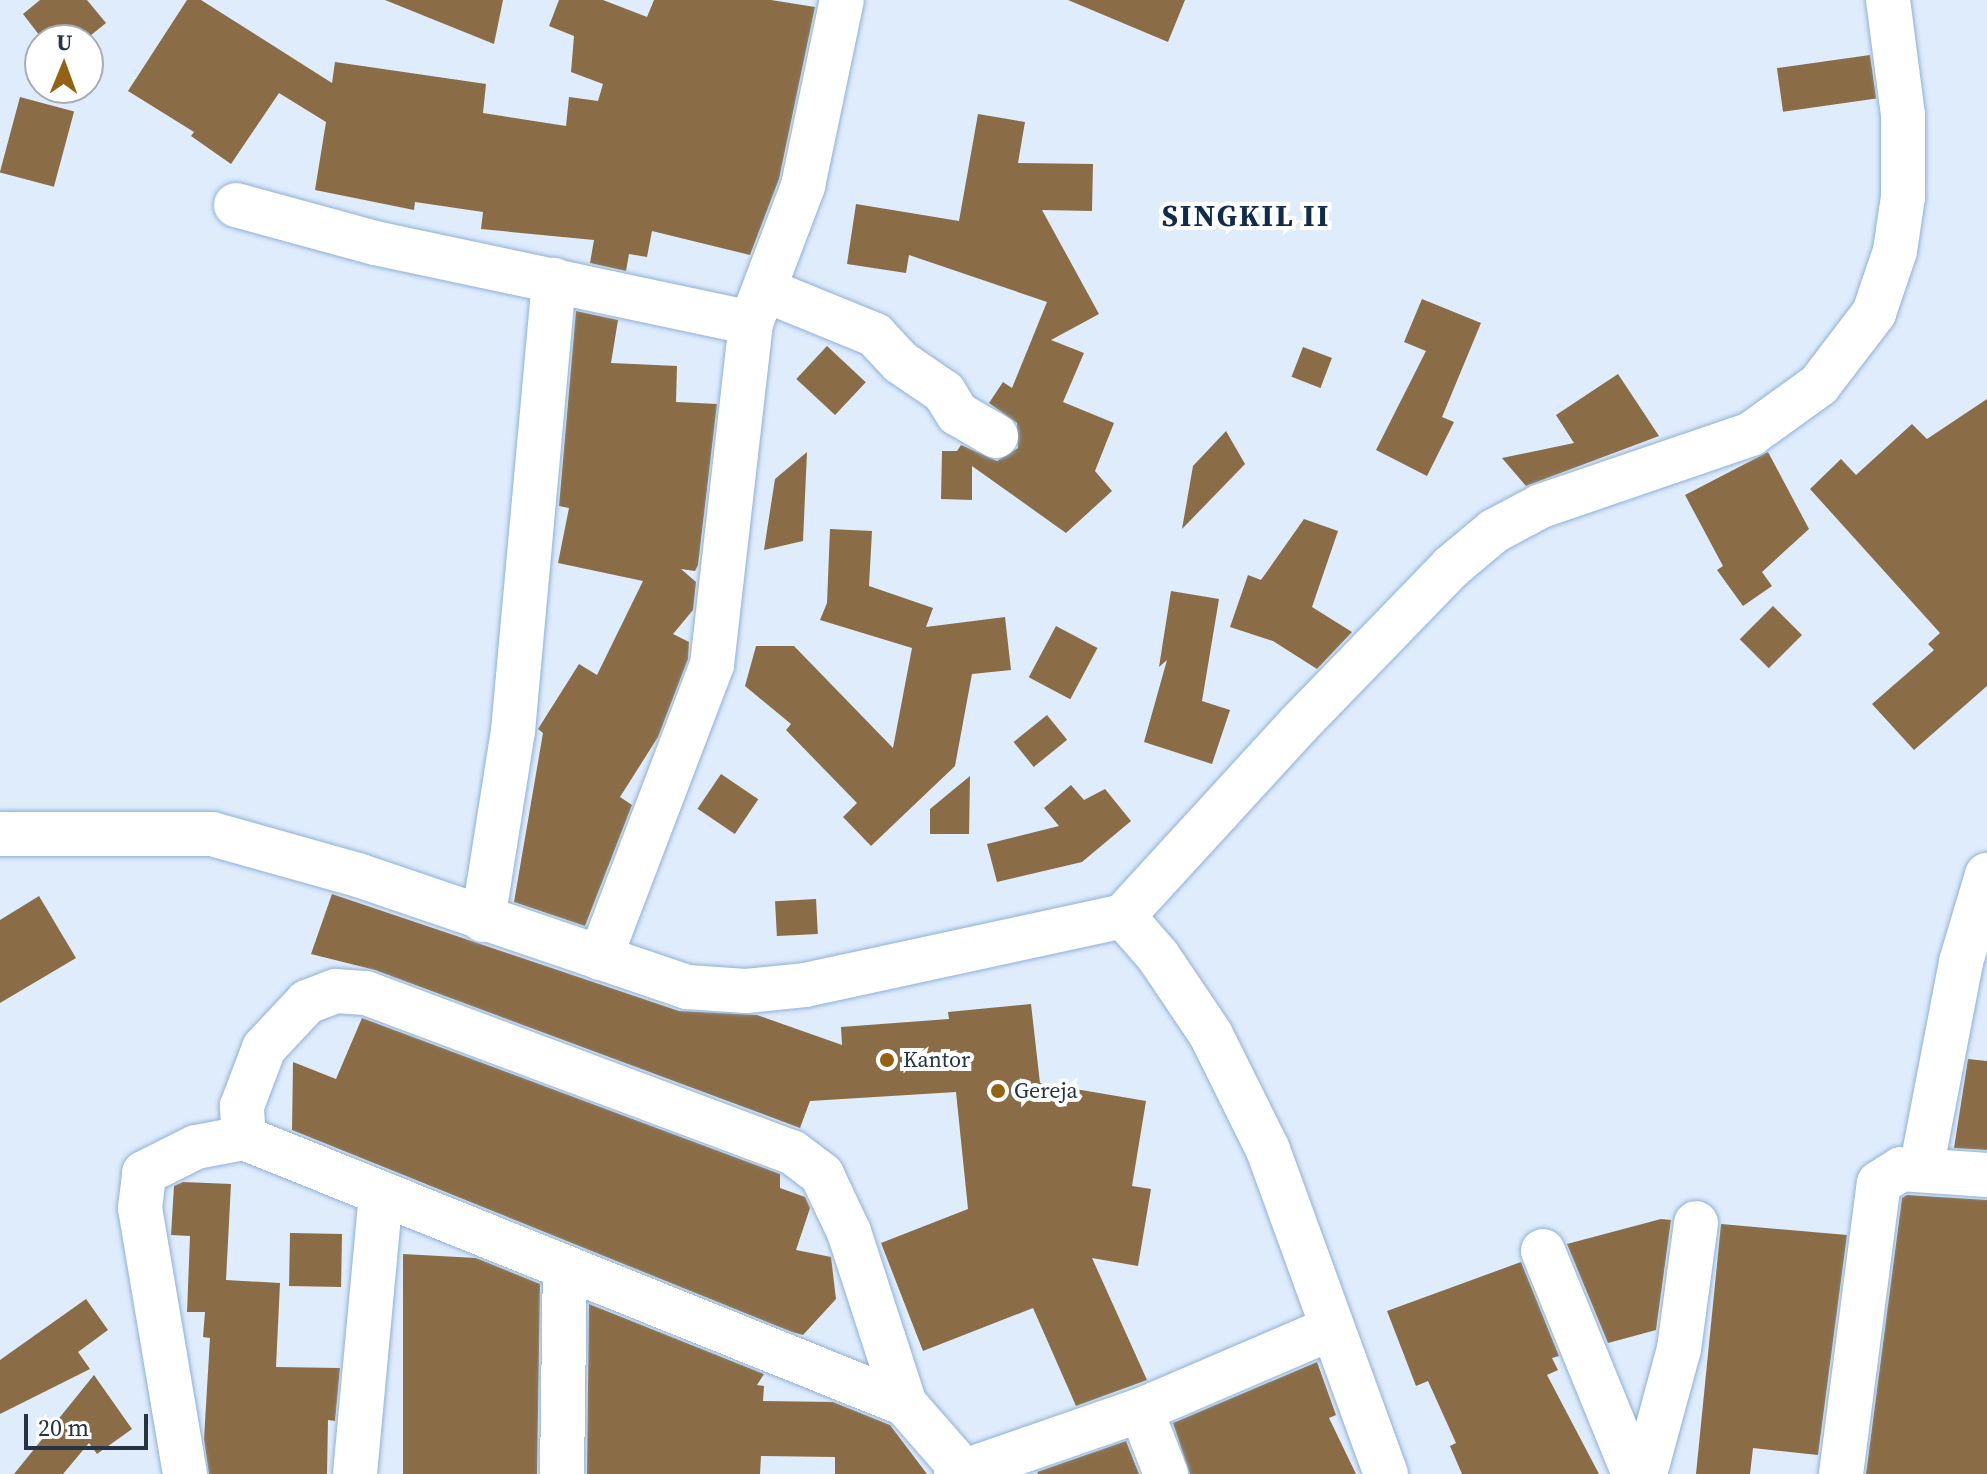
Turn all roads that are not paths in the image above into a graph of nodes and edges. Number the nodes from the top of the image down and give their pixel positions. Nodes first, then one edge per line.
1 (1888, 0) edge
2 (835, 4) edge
3 (236, 205) dead end
4 (554, 280) junction
5 (758, 307) junction
6 (996, 436) dead end
7 (0, 834) edge
8 (1987, 875) edge
9 (1123, 916) junction
10 (483, 920) junction
11 (600, 958) junction
12 (244, 1138) junction
13 (1921, 1170) junction
14 (1987, 1175) edge
15 (381, 1193) junction
16 (1696, 1223) dead end
17 (1543, 1251) dead end
18 (565, 1268) junction
19 (1332, 1328) junction
20 (905, 1404) junction
21 (1141, 1410) junction
22 (963, 1473) edge
23 (185, 1474) edge
24 (355, 1474) edge
25 (562, 1474) edge
26 (1166, 1474) edge
27 (1386, 1474) edge
28 (1634, 1474) edge
29 (1645, 1474) edge
30 (1841, 1474) edge

1 - 9 street
2 - 5 street
3 - 4 street
4 - 5 street
4 - 10 street
5 - 6 street
5 - 11 street
7 - 10 street
8 - 13 street
9 - 11 street
9 - 19 street
10 - 11 street
12 - 15 street
12 - 20 street
12 - 23 street
13 - 14 street
13 - 30 street
15 - 18 street
15 - 24 street
16 - 29 street
17 - 28 street
18 - 20 street
18 - 25 street
19 - 21 street
19 - 27 street
20 - 22 street
21 - 22 street
21 - 26 street

